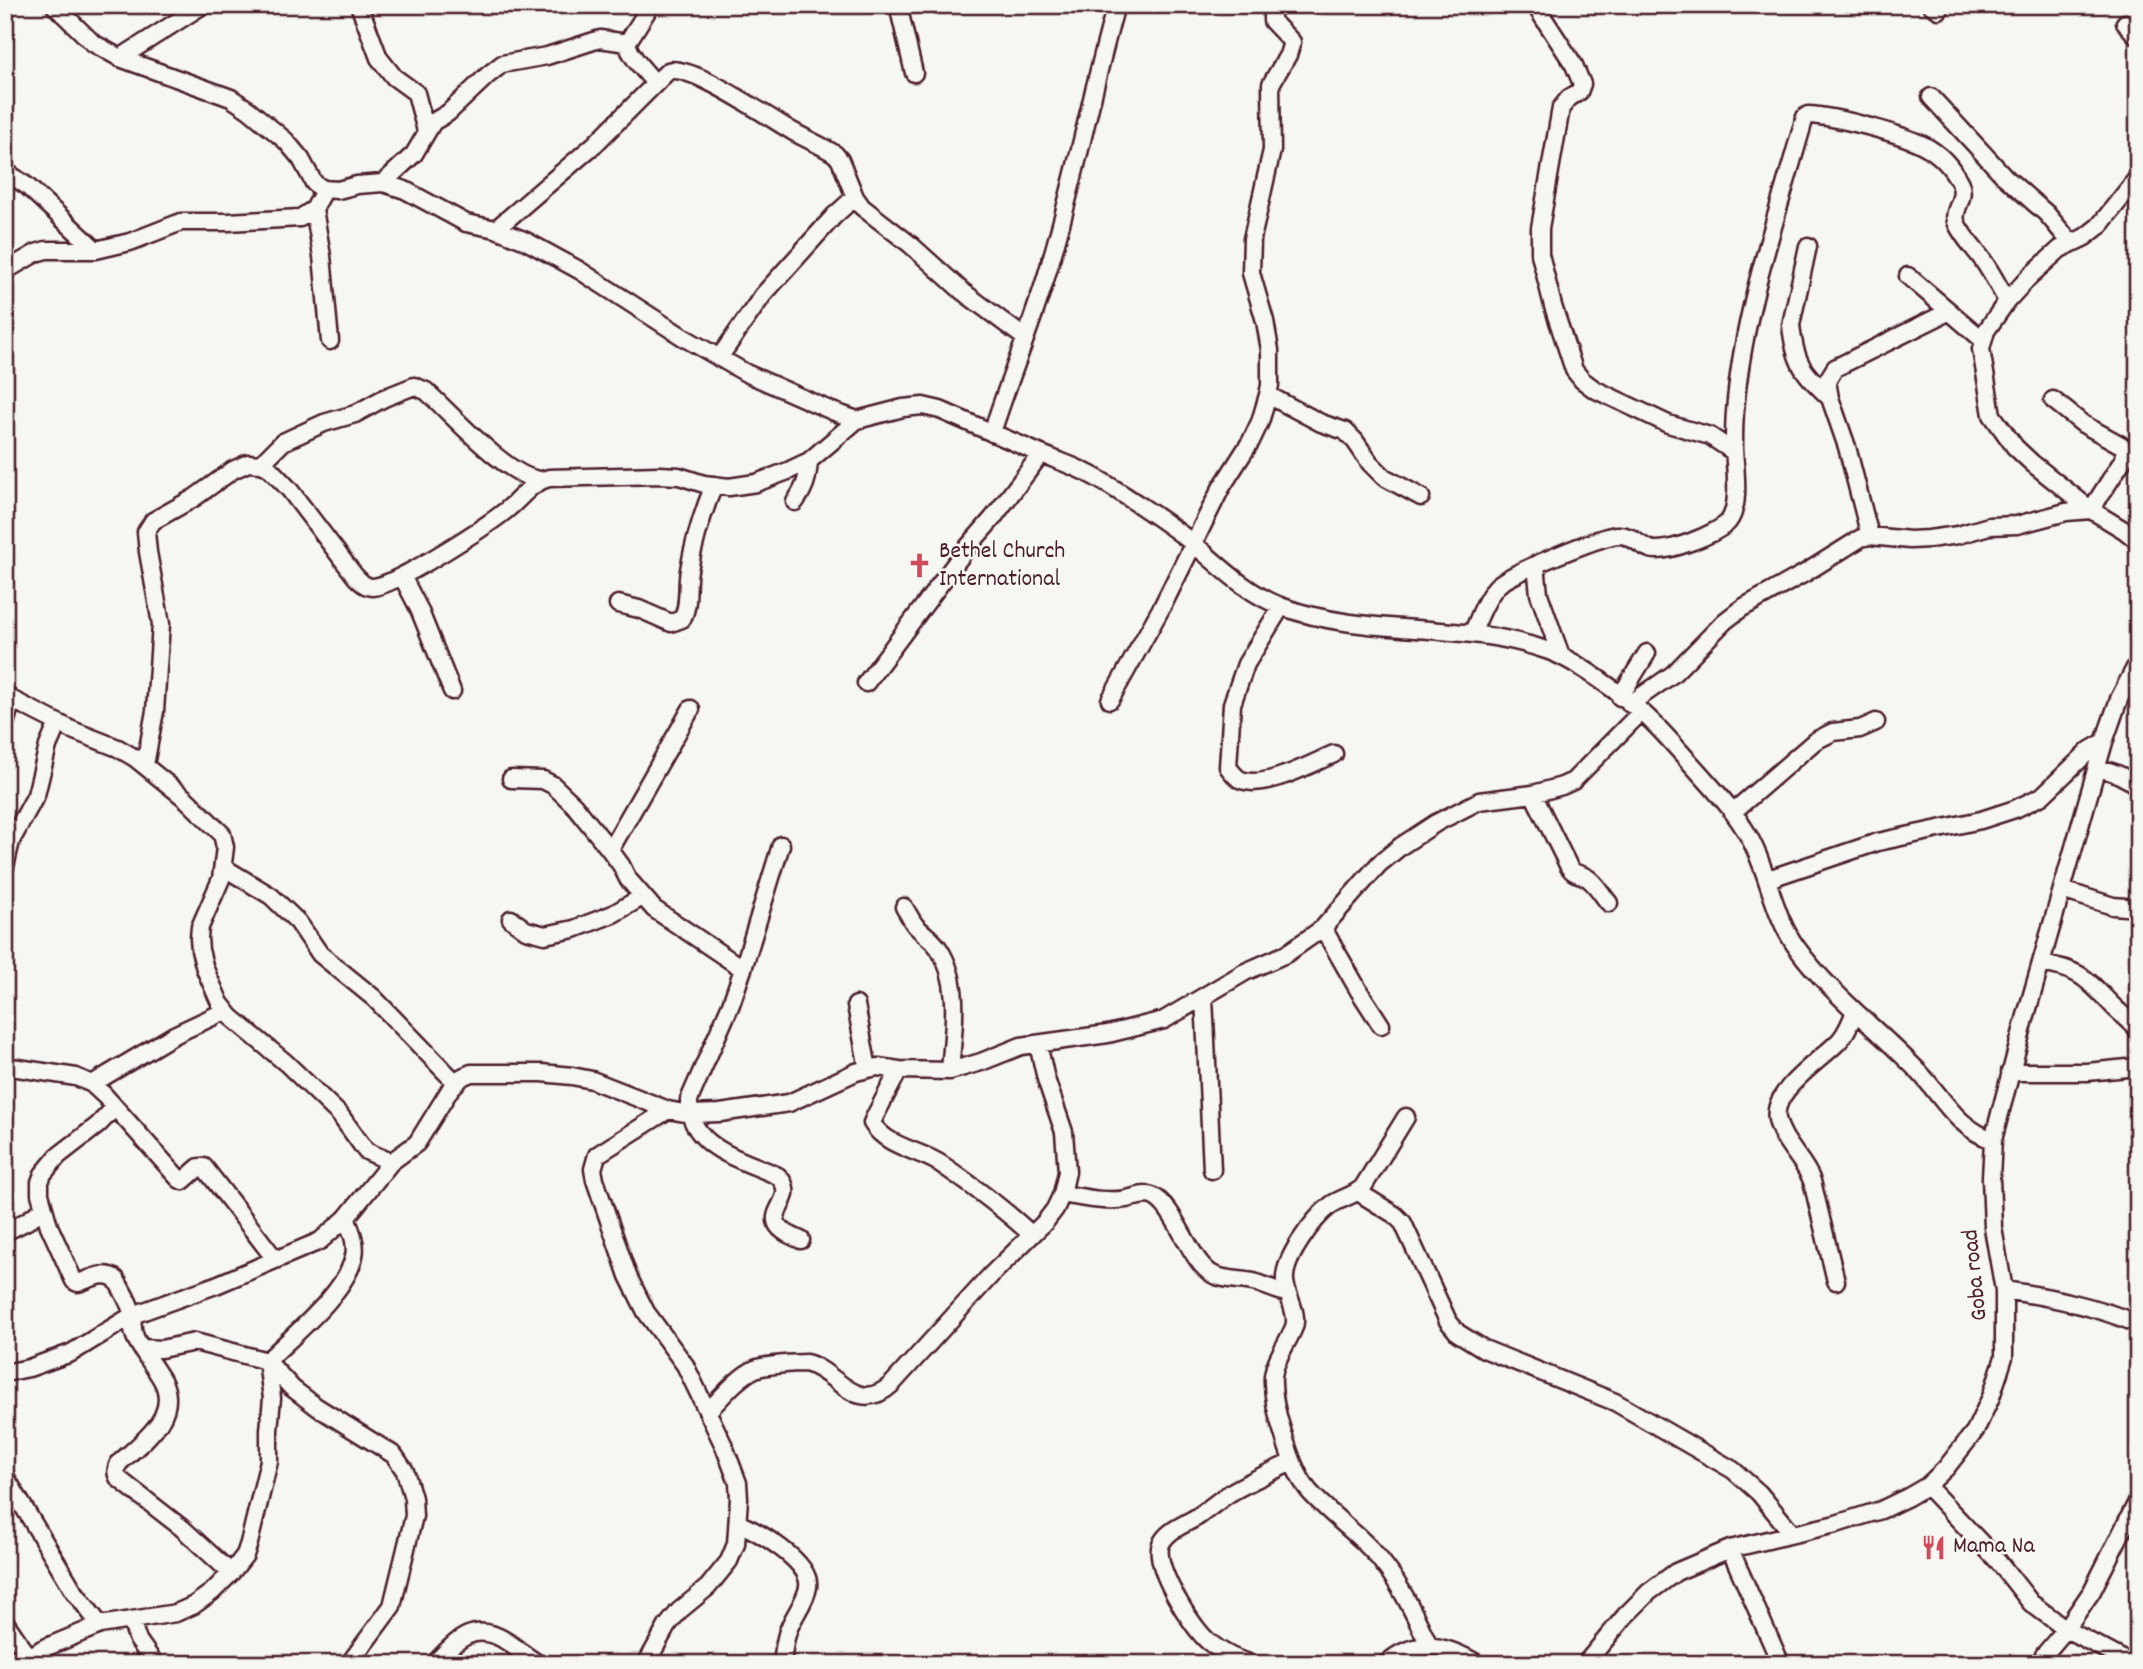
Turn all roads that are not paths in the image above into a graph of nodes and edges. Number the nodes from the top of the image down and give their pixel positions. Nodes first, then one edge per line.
1 (54, 5) edge
2 (203, 5) edge
3 (359, 5) edge
4 (651, 5) edge
5 (898, 5) edge
6 (1116, 5) edge
7 (1272, 5) edge
8 (1535, 5) edge
9 (2125, 23) dead end
10 (2138, 37) edge
11 (627, 43) junction
12 (120, 58) junction
13 (914, 73) dead end
14 (655, 83) junction
15 (1931, 96) dead end
16 (426, 131) junction
17 (5, 171) edge
18 (2138, 177) edge
19 (383, 183) junction
20 (325, 189) junction
21 (855, 197) junction
22 (314, 209) junction
23 (496, 229) junction
24 (2071, 243) junction
25 (1808, 246) dead end
26 (96, 250) junction
27 (5, 271) edge
28 (1908, 276) dead end
29 (2007, 302) junction
30 (1948, 312) junction
31 (1025, 338) junction
32 (1983, 340) junction
33 (330, 341) dead end
34 (719, 358) junction
35 (1268, 395) junction
36 (1830, 398) junction
37 (2053, 400) dead end
38 (857, 420) junction
39 (992, 433) junction
40 (1734, 452) junction
41 (1041, 454) junction
42 (808, 461) junction
43 (261, 464) junction
44 (540, 480) junction
45 (714, 485) junction
46 (1421, 497) dead end
47 (795, 502) dead end
48 (2091, 510) junction
49 (1870, 536) junction
50 (2138, 541) edge
51 (1193, 544) junction
52 (1536, 565) junction
53 (402, 576) junction
54 (618, 604) dead end
55 (1281, 607) junction
56 (1472, 634) junction
57 (1647, 653) dead end
58 (1561, 656) junction
59 (2138, 662) edge
60 (866, 683) dead end
61 (452, 691) dead end
62 (7, 697) edge
63 (1110, 699) dead end
64 (1630, 704) junction
65 (691, 709) dead end
66 (1876, 722) dead end
67 (58, 723) junction
68 (5, 724) edge
69 (2104, 743) junction
70 (1335, 754) dead end
71 (145, 765) junction
72 (2096, 768) junction
73 (511, 779) dead end
74 (2138, 787) edge
75 (1533, 794) junction
76 (1734, 811) junction
77 (781, 845) dead end
78 (610, 850) junction
79 (5, 867) edge
80 (223, 867) junction
81 (1768, 879) junction
82 (2062, 890) junction
83 (642, 897) junction
84 (1609, 903) dead end
85 (904, 907) dead end
86 (2138, 908) edge
87 (511, 919) dead end
88 (1323, 928) junction
89 (2041, 963) junction
90 (743, 969) junction
91 (1204, 997) junction
92 (856, 1005) dead end
93 (225, 1011) junction
94 (1855, 1012) junction
95 (1381, 1025) dead end
96 (2138, 1030) edge
97 (1038, 1044) junction
98 (5, 1066) edge
99 (2138, 1067) edge
100 (868, 1069) junction
101 (899, 1070) junction
102 (950, 1071) junction
103 (2010, 1072) junction
104 (455, 1082) junction
105 (92, 1084) junction
106 (115, 1107) junction
107 (668, 1110) junction
108 (690, 1114) junction
109 (1406, 1116) dead end
110 (1993, 1140) junction
111 (391, 1163) junction
112 (1212, 1170) dead end
113 (1358, 1192) junction
114 (1062, 1194) junction
115 (43, 1209) junction
116 (346, 1218) junction
117 (5, 1232) edge
118 (1032, 1235) junction
119 (801, 1240) dead end
120 (275, 1259) junction
121 (1836, 1281) dead end
122 (2004, 1290) junction
123 (1287, 1293) junction
124 (133, 1315) junction
125 (2138, 1324) edge
126 (142, 1348) junction
127 (267, 1361) junction
128 (5, 1373) edge
129 (708, 1411) junction
130 (1292, 1462) junction
131 (5, 1476) edge
132 (1927, 1486) junction
133 (2138, 1500) edge
134 (738, 1523) junction
135 (1792, 1534) junction
136 (1731, 1549) junction
137 (231, 1573) junction
138 (131, 1621) junction
139 (5, 1622) edge
140 (100, 1625) junction
141 (2066, 1629) junction
142 (1429, 1645) junction
143 (24, 1660) edge
144 (155, 1664) edge
145 (349, 1664) edge
146 (434, 1664) edge
147 (538, 1664) edge
148 (646, 1664) edge
149 (782, 1664) edge
150 (1252, 1664) edge
151 (1386, 1664) edge
152 (1478, 1664) edge
153 (1585, 1664) edge
154 (1781, 1664) edge
155 (2041, 1664) edge
156 (2132, 1664) edge

1 - 12 street
2 - 12 street
3 - 16 street
4 - 11 street
5 - 13 street
6 - 31 street
7 - 35 street
8 - 40 street
9 - 10 street
11 - 14 street
11 - 16 street
12 - 20 street
14 - 21 street
14 - 23 street
15 - 24 street
16 - 19 street
17 - 26 street
18 - 24 street
19 - 20 street
19 - 23 street
20 - 22 street
21 - 31 street
21 - 34 street
22 - 26 street
22 - 33 street
23 - 34 street
24 - 29 street
25 - 36 street
26 - 27 street
28 - 30 street
29 - 32 street
29 - 40 street
30 - 32 street
30 - 36 street
31 - 39 street
32 - 48 street
34 - 38 street
35 - 46 street
35 - 51 street
36 - 49 street
37 - 48 street
38 - 39 street
38 - 42 street
39 - 41 street
40 - 52 street
41 - 51 street
41 - 60 street
42 - 45 street
42 - 47 street
43 - 44 street
43 - 53 street
43 - 71 street
44 - 45 street
44 - 53 street
45 - 54 street
48 - 49 street
48 - 50 street
49 - 64 street
51 - 55 street
51 - 63 street
52 - 56 street
52 - 58 street
53 - 61 street
55 - 56 street
55 - 70 street
56 - 58 street
57 - 64 street
58 - 64 street
59 - 69 street, Goba road
62 - 67 street
62 - 68 street
64 - 75 street
64 - 76 street
65 - 78 street
66 - 76 street
67 - 71 street
67 - 79 street
69 - 72 street, Goba road
69 - 81 street
71 - 80 street
72 - 74 street
72 - 82 street, Goba road
73 - 78 street
75 - 84 street
75 - 88 street
76 - 81 street
77 - 90 street
78 - 83 street
80 - 93 street
80 - 104 street
81 - 94 street
82 - 86 street
82 - 89 street, Goba road
83 - 87 street
83 - 90 street
85 - 102 street
88 - 91 street
88 - 95 street
89 - 96 street
89 - 103 street, Goba road
90 - 108 street
91 - 97 street
91 - 112 street
92 - 100 street
93 - 105 street
93 - 111 street
94 - 110 street
94 - 121 street
97 - 102 street
97 - 114 street
98 - 105 street
99 - 103 street
100 - 101 street
100 - 108 street
101 - 102 street
101 - 118 street
103 - 110 street, Goba road
104 - 107 street
104 - 111 street
105 - 106 street
106 - 115 street
106 - 120 street
107 - 108 street
107 - 129 street
108 - 119 street
109 - 113 street
110 - 122 street, Goba road
111 - 116 street
113 - 123 street
113 - 135 street
114 - 118 street
114 - 123 street
115 - 117 street
115 - 124 street
116 - 120 street
116 - 127 street
118 - 129 street
120 - 124 street
122 - 125 street
122 - 132 street, Goba road
123 - 130 street
124 - 126 street
124 - 128 street
126 - 127 street
126 - 137 street
127 - 137 street
127 - 145 street
129 - 134 street
130 - 142 street
130 - 150 street
131 - 140 street
132 - 135 street, Goba road
132 - 141 street
133 - 141 street
134 - 148 street
134 - 149 street
135 - 136 street, Goba road
136 - 153 street, Goba road
136 - 154 street
137 - 138 street
138 - 140 street
138 - 144 street
139 - 143 street
140 - 143 street
141 - 155 street
141 - 156 street
142 - 151 street
142 - 152 street
146 - 147 street

